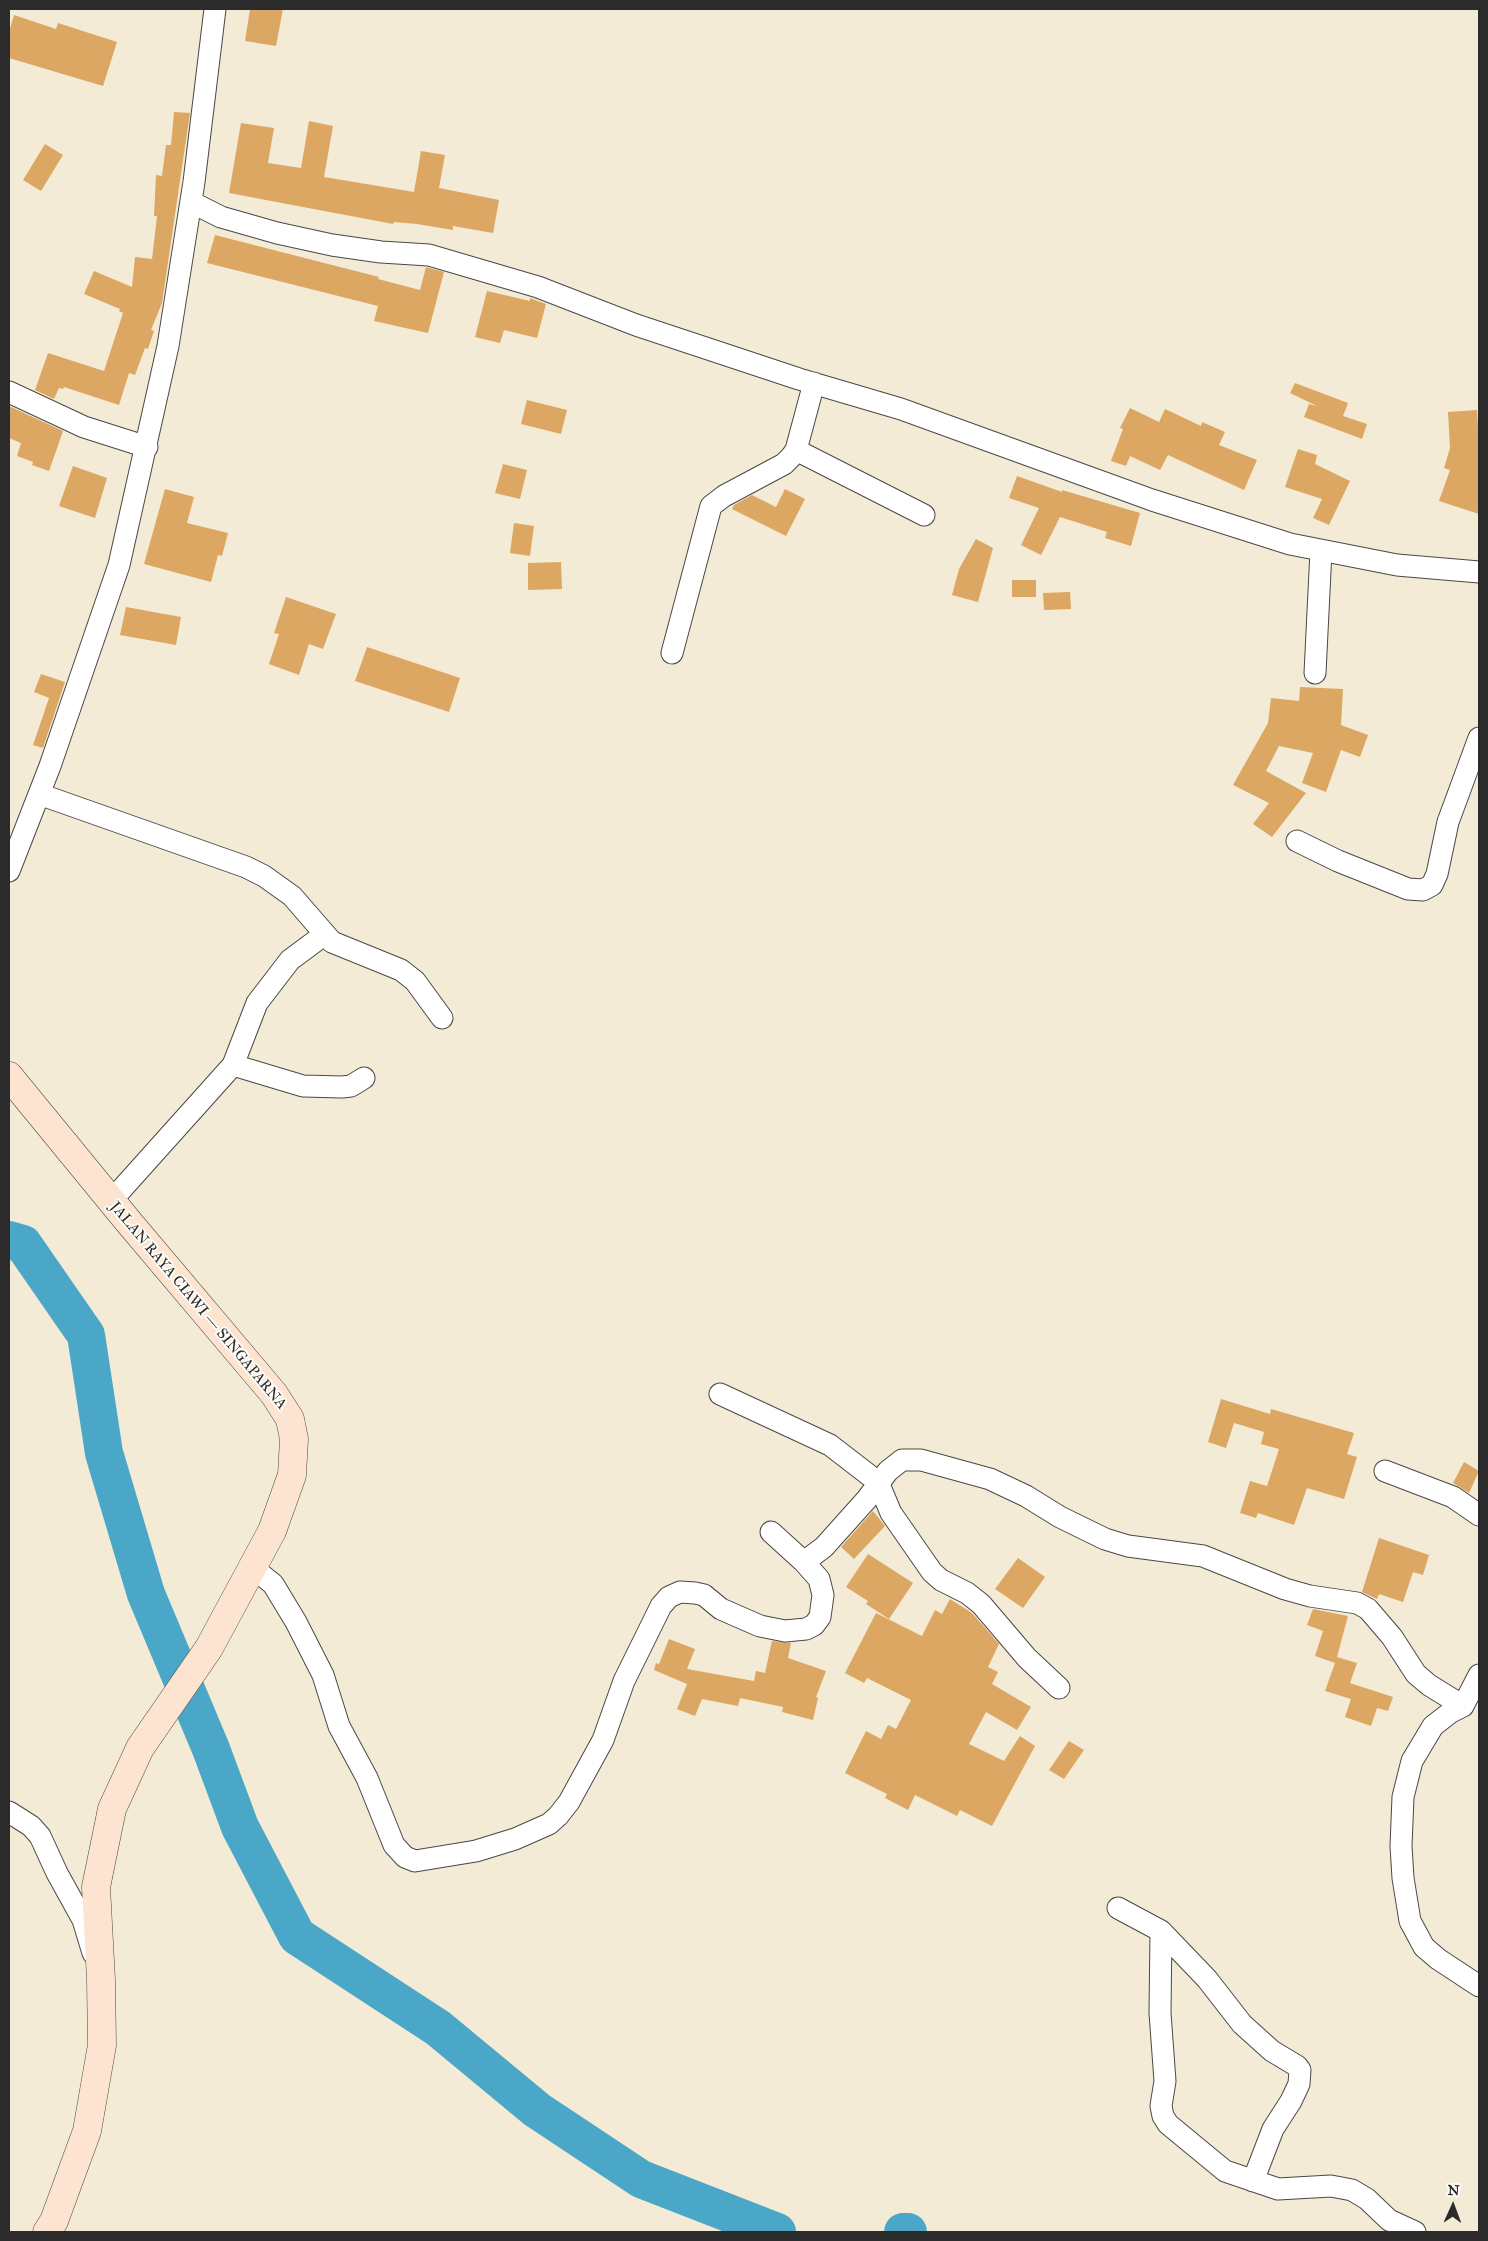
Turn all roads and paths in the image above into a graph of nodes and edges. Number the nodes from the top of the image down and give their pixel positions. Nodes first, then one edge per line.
1 (215, 9) edge
2 (191, 202) junction
3 (814, 383) junction
4 (9, 392) edge
5 (147, 447) junction
6 (796, 450) junction
7 (924, 515) dead end
8 (1321, 551) junction
9 (1479, 572) edge
10 (672, 653) dead end
11 (1315, 674) dead end
12 (1479, 738) edge
13 (39, 794) junction
14 (1297, 841) dead end
15 (9, 871) edge
16 (325, 934) junction
17 (442, 1018) dead end
18 (233, 1065) junction
19 (9, 1076) edge
20 (364, 1078) dead end
21 (111, 1201) junction
22 (720, 1394) dead end
23 (1385, 1470) dead end
24 (878, 1482) junction
25 (1479, 1515) edge
26 (771, 1532) dead end
27 (804, 1562) junction
28 (253, 1568) junction
29 (1479, 1675) edge
30 (1059, 1688) dead end
31 (1463, 1706) junction
32 (9, 1812) edge
33 (1118, 1908) dead end
34 (1161, 1931) junction
35 (101, 1980) junction
36 (1479, 1986) edge
37 (1253, 2181) junction
38 (47, 2232) edge
39 (1415, 2232) edge

1 - 2 street
2 - 3 street
2 - 5 street
3 - 6 street
3 - 8 street
4 - 5 street
5 - 13 street
6 - 7 street
6 - 10 street
8 - 9 street
8 - 11 street
12 - 14 street
13 - 15 street
13 - 16 street
16 - 17 street
16 - 18 street
18 - 20 street
18 - 21 street
19 - 21 main road, JALAN RAYA CIAWI — SINGAPARNA
21 - 28 main road, JALAN RAYA CIAWI — SINGAPARNA
22 - 24 street
23 - 25 street
24 - 27 street
24 - 30 street
24 - 31 street
26 - 27 street
27 - 28 street
28 - 35 main road, JALAN RAYA CIAWI — SINGAPARNA
29 - 31 street
31 - 36 street
32 - 35 street
33 - 34 street
34 - 37 street
34 - 37 street
35 - 38 main road, JALAN RAYA CIAWI — SINGAPARNA
37 - 39 street

